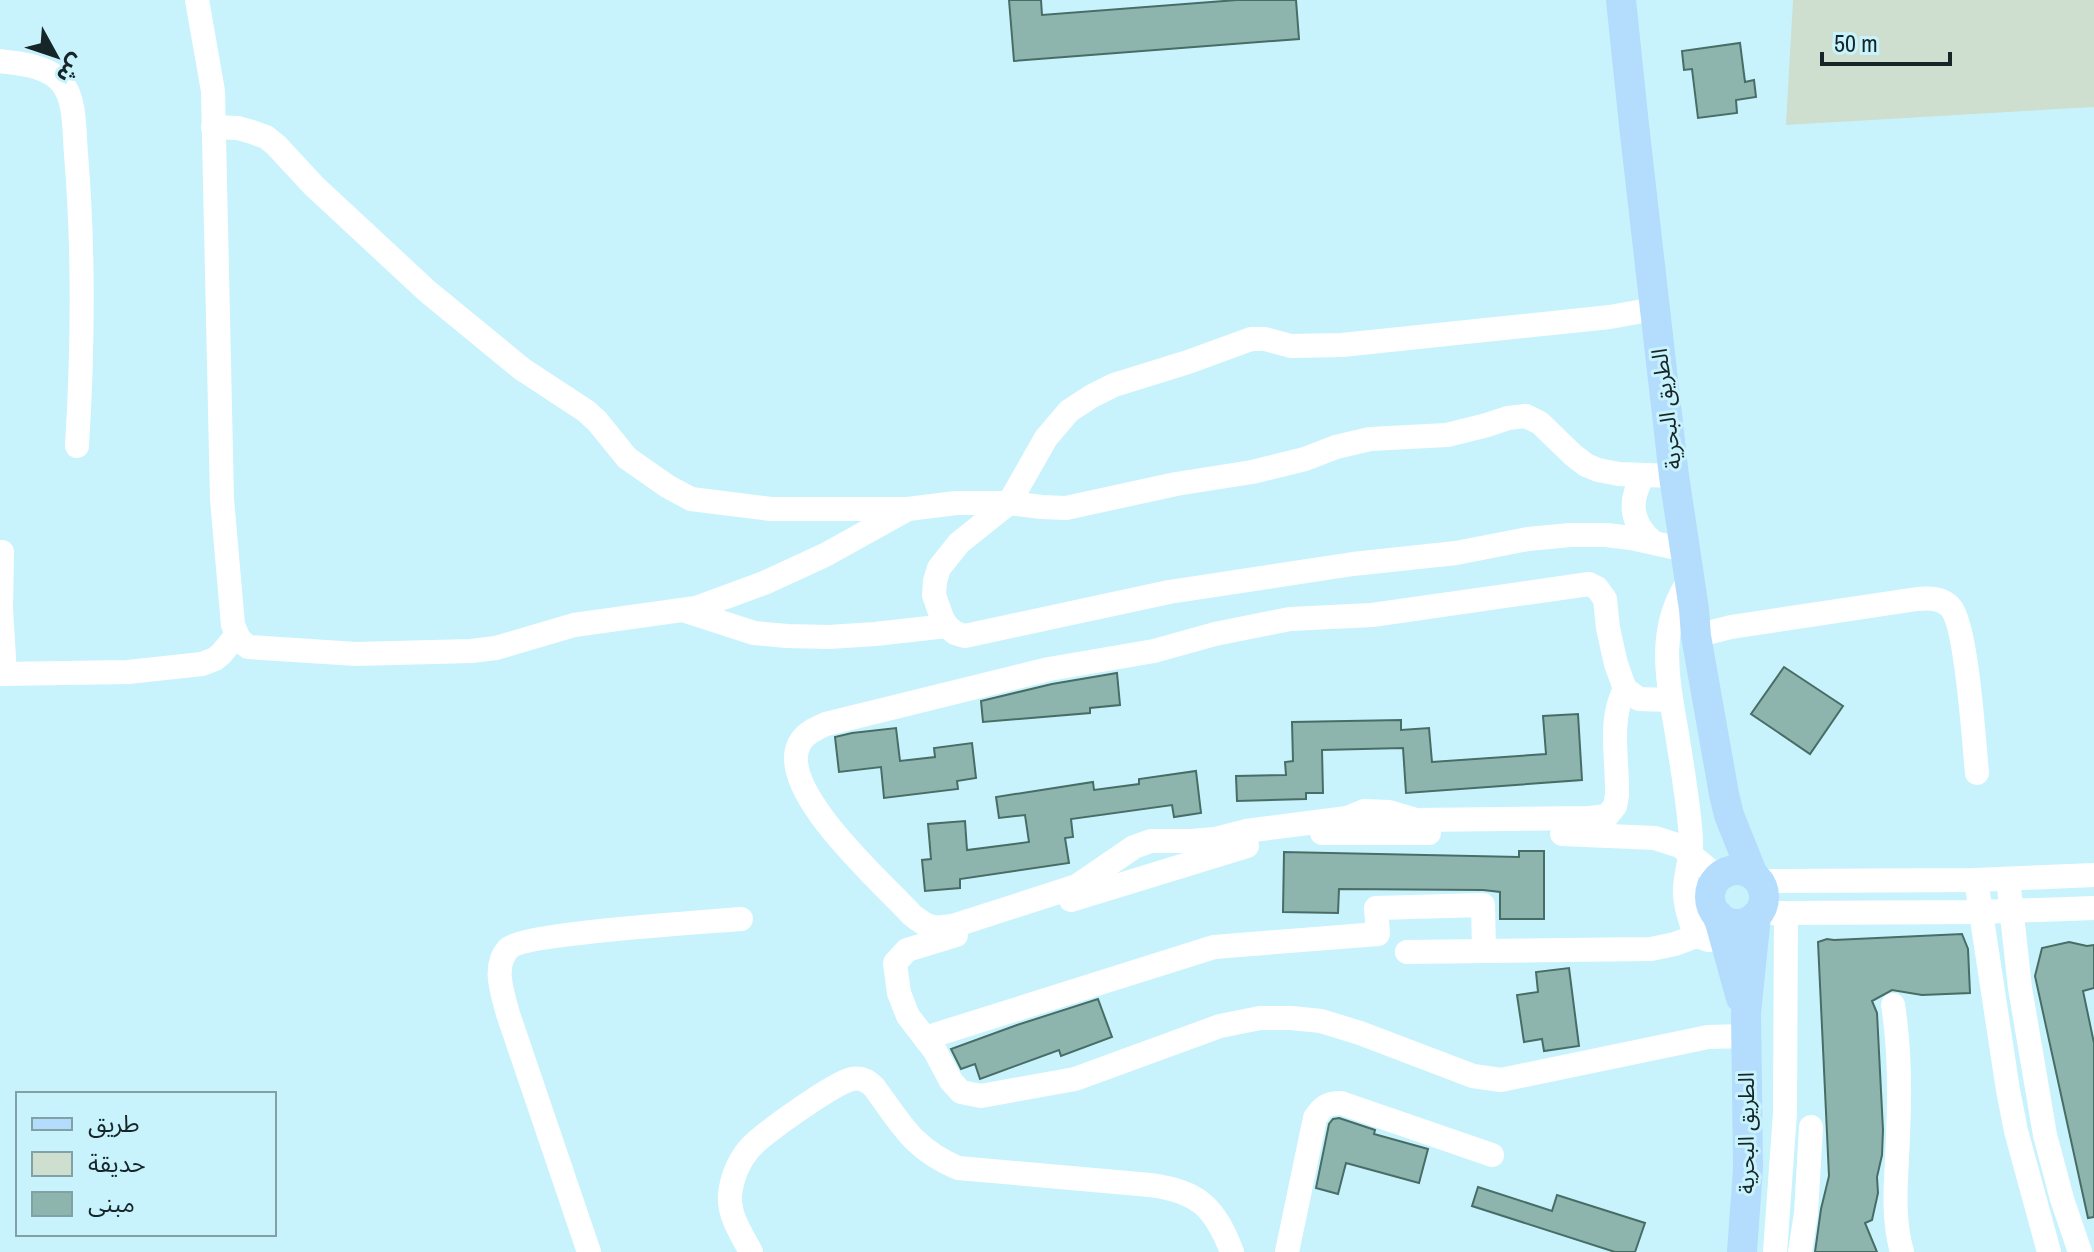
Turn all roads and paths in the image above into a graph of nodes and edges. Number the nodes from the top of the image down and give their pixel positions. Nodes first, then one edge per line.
1 (197, 0) edge
2 (1621, 0) edge
3 (0, 61) edge
4 (213, 127) junction
5 (1654, 309) junction
6 (77, 446) dead end
7 (1644, 475) junction
8 (1674, 476) junction
9 (1009, 503) junction
10 (908, 509) junction
11 (1653, 542) junction
12 (2, 552) dead end
13 (1688, 564) junction
14 (0, 608) edge
15 (683, 610) junction
16 (947, 626) junction
17 (237, 635) junction
18 (1696, 636) junction
19 (3, 674) edge
20 (1625, 689) junction
21 (1670, 700) junction
22 (1977, 773) dead end
23 (1729, 815) junction
24 (1690, 855) junction
25 (2094, 875) edge
26 (1720, 877) junction
27 (1756, 878) junction
28 (2008, 879) junction
29 (1976, 880) junction
30 (2094, 908) edge
31 (2011, 911) junction
32 (1980, 912) junction
33 (1767, 914) junction
34 (741, 919) dead end
35 (1713, 929) junction
36 (1484, 951) junction
37 (1407, 952) dead end
38 (1893, 1005) dead end
39 (1746, 1025) junction
40 (925, 1038) junction
41 (1811, 1127) dead end
42 (1492, 1155) dead end
43 (2094, 1246) edge
44 (589, 1252) edge
45 (751, 1252) edge
46 (1232, 1252) edge
47 (1287, 1252) edge
48 (1742, 1252) edge
49 (1775, 1252) edge
50 (1800, 1252) edge
51 (1902, 1252) edge
52 (2049, 1252) edge
53 (2079, 1252) edge

1 - 4 street
2 - 5 main road, الطريق البحرية
3 - 6 street
4 - 10 street
4 - 17 street
5 - 8 main road, الطريق البحرية
5 - 9 street
7 - 8 street
7 - 9 street
7 - 11 street
8 - 13 main road, الطريق البحرية
9 - 10 street
9 - 16 street
10 - 15 street
11 - 13 street
11 - 16 street
12 - 14 street
13 - 18 main road, الطريق البحرية
13 - 21 street
14 - 19 street
15 - 16 street
15 - 17 street
17 - 19 street
18 - 22 street
18 - 23 main road, الطريق البحرية
20 - 20 street
20 - 21 street
21 - 24 street
23 - 26 main road, الطريق البحرية
23 - 27 main road, الطريق البحرية
24 - 26 street
24 - 35 street
24 - 40 street
25 - 28 street
26 - 27 main road
26 - 35 main road, الطريق البحرية
27 - 29 street
27 - 33 main road
28 - 29 street
28 - 31 street
29 - 32 street
30 - 31 street
31 - 32 street
31 - 53 street
32 - 33 street
32 - 52 street
33 - 35 main road
33 - 39 main road
33 - 49 street
34 - 44 street
35 - 36 street
35 - 39 main road, الطريق البحرية
36 - 37 street
36 - 40 street
38 - 51 street
39 - 40 street
39 - 48 main road, الطريق البحرية
41 - 50 street
42 - 47 street
43 - 53 street
45 - 46 street

